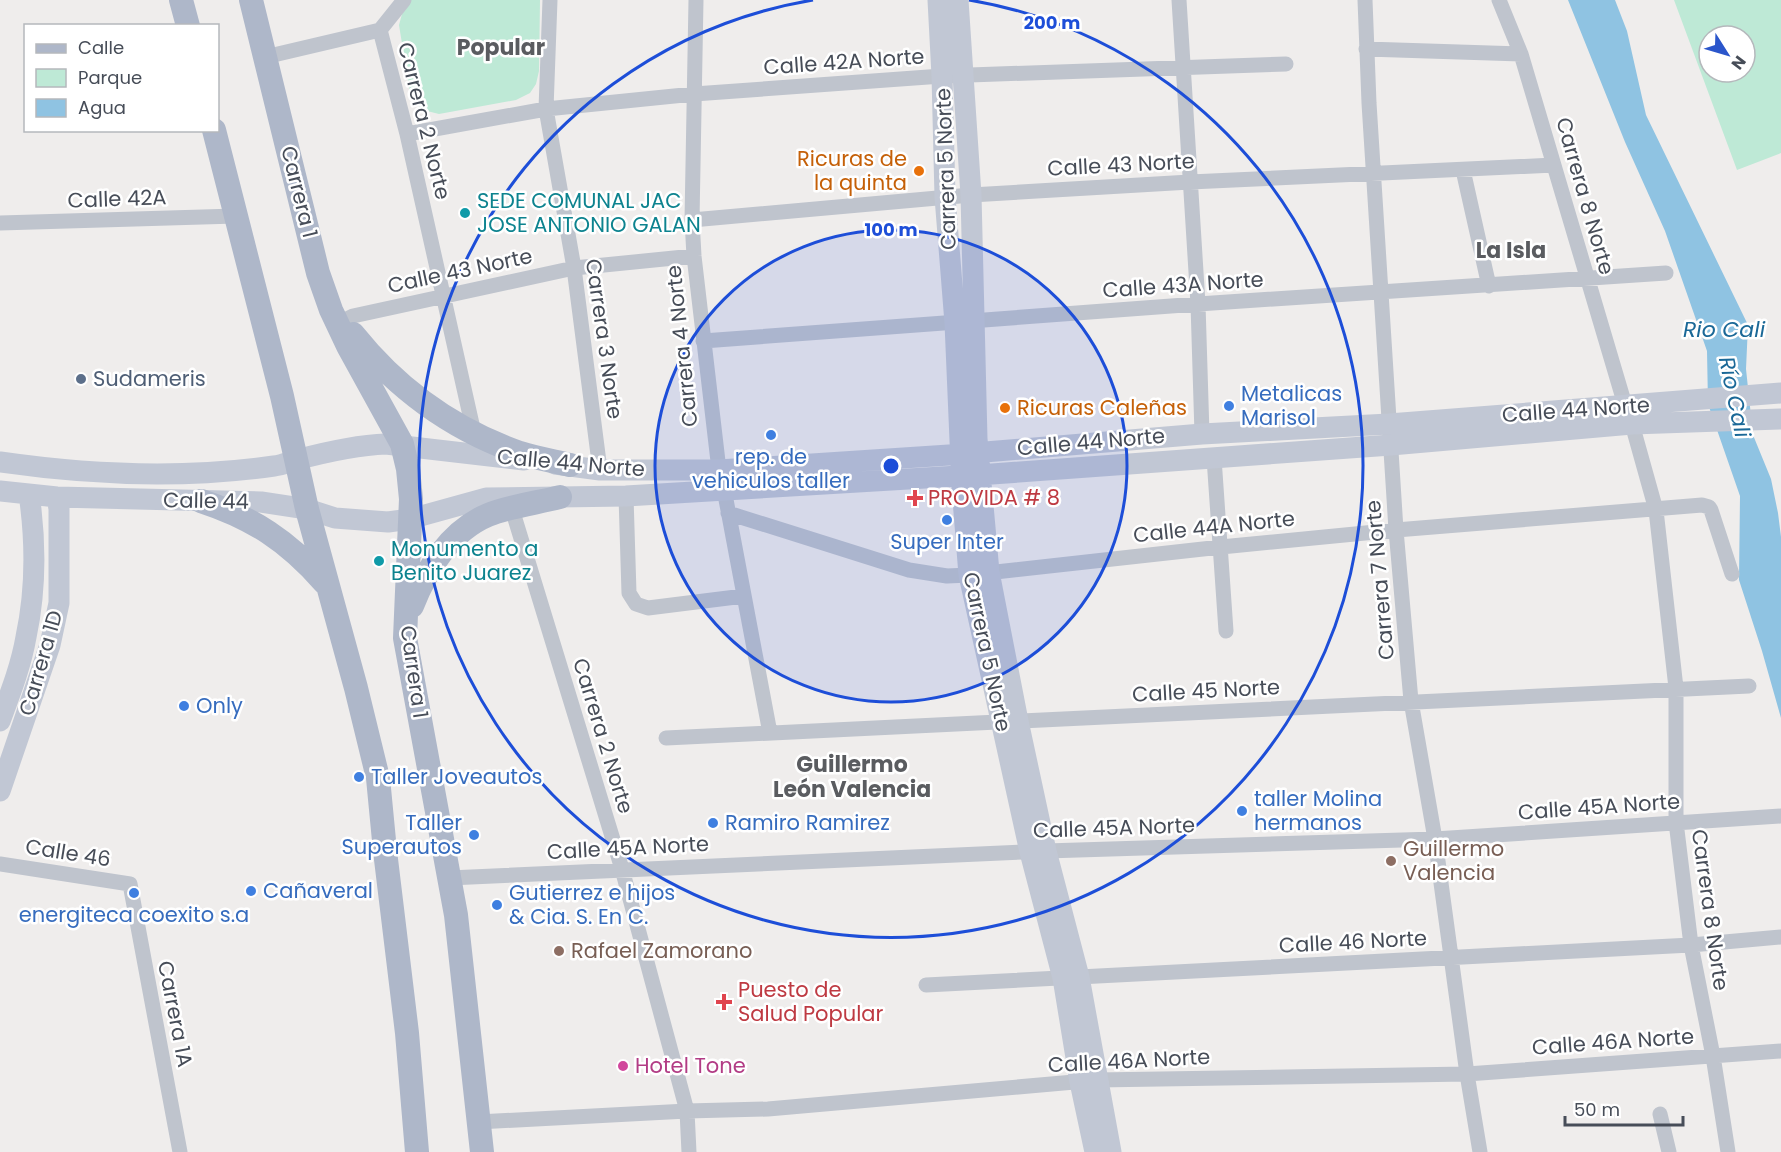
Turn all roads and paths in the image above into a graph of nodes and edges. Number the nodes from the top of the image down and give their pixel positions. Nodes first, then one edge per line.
1 (181, 0) edge
2 (251, 0) edge
3 (404, 0) edge
4 (550, 0) edge
5 (696, 0) edge
6 (938, 0) edge
7 (958, 0) edge
8 (1179, 0) edge
9 (1365, 0) edge
10 (1499, 0) edge
11 (187, 24) edge
12 (380, 30) junction
13 (1366, 49) junction
14 (1521, 54) junction
15 (265, 57) junction
16 (1286, 64) dead end
17 (1183, 68) junction
18 (952, 75) junction
19 (694, 94) junction
20 (546, 109) junction
21 (215, 132) edge
22 (407, 134) junction
23 (1554, 165) junction
24 (1464, 170) junction
25 (1374, 174) junction
26 (1191, 182) junction
27 (971, 195) junction
28 (945, 197) junction
29 (236, 216) junction
30 (692, 220) junction
31 (0, 224) edge
32 (694, 256) junction
33 (574, 268) junction
34 (1665, 273) dead end
35 (1588, 279) junction
36 (1489, 286) junction
37 (325, 293) junction
38 (1382, 293) junction
39 (444, 297) junction
40 (1198, 304) junction
41 (343, 321) junction
42 (965, 323) junction
43 (703, 341) junction
44 (1774, 394) edge
45 (1629, 415) junction
46 (1775, 419) edge
47 (1389, 424) junction
48 (474, 433) junction
49 (1202, 434) junction
50 (402, 444) junction
51 (1390, 445) junction
52 (969, 452) junction
53 (1214, 458) junction
54 (297, 460) junction
55 (0, 462) edge
56 (570, 465) junction
57 (600, 470) junction
58 (971, 475) junction
59 (721, 480) junction
60 (0, 491) edge
61 (29, 494) junction
62 (626, 496) junction
63 (57, 497) junction
64 (560, 497) junction
65 (201, 501) junction
66 (307, 509) junction
67 (512, 509) junction
68 (1656, 510) junction
69 (728, 513) junction
70 (410, 519) junction
71 (1396, 530) junction
72 (1221, 546) junction
73 (979, 574) junction
74 (1732, 574) dead end
75 (328, 586) junction
76 (744, 596) junction
77 (33, 602) junction
78 (59, 603) junction
79 (1226, 631) dead end
80 (405, 638) junction
81 (1749, 686) dead end
82 (1676, 688) junction
83 (1412, 701) junction
84 (0, 722) edge
85 (1009, 722) junction
86 (770, 733) junction
87 (666, 738) dead end
88 (0, 791) edge
89 (1781, 816) edge
90 (1676, 822) junction
91 (1435, 839) junction
92 (1038, 851) junction
93 (0, 864) edge
94 (622, 869) junction
95 (449, 878) junction
96 (130, 884) joint
97 (1781, 937) edge
98 (1691, 945) junction
99 (1452, 957) junction
100 (1071, 977) junction
101 (926, 985) dead end
102 (1781, 1051) edge
103 (1713, 1056) junction
104 (1467, 1074) junction
105 (1089, 1081) junction
106 (687, 1111) junction
107 (1660, 1114) dead end
108 (478, 1122) junction
109 (180, 1152) edge
110 (417, 1152) edge
111 (482, 1152) edge
112 (689, 1152) edge
113 (1095, 1152) edge
114 (1112, 1152) edge
115 (1480, 1152) edge
116 (1669, 1152) edge
117 (1728, 1152) edge

1 - 11 main road
2 - 15 main road, Carrera 1
3 - 12 street
4 - 20 street, Carrera 3 Norte
5 - 19 street, Carrera 4 Norte
6 - 18 main road, Carrera 5 Norte
7 - 18 main road, Carrera 5 Norte
8 - 17 street
9 - 13 street, Carrera 7 Norte
10 - 14 street, Carrera 8 Norte
12 - 15 street
12 - 22 street, Carrera 2 Norte
13 - 14 street
13 - 25 street, Carrera 7 Norte
14 - 23 street, Carrera 8 Norte
15 - 37 main road, Carrera 1
16 - 17 street, Calle 42A Norte
17 - 18 street, Calle 42A Norte
17 - 26 street
18 - 19 street, Calle 42A Norte
18 - 27 main road, Carrera 5 Norte
18 - 28 main road, Carrera 5 Norte
19 - 20 street, Calle 42A Norte
19 - 30 street, Carrera 4 Norte
20 - 22 street, Calle 42A Norte
20 - 33 street, Carrera 3 Norte
21 - 29 main road
22 - 39 street, Carrera 2 Norte
23 - 24 street, Calle 43 Norte
23 - 35 street, Carrera 8 Norte
24 - 25 street, Calle 43 Norte
24 - 36 street
25 - 26 street, Calle 43 Norte
25 - 38 street, Carrera 7 Norte
26 - 27 street, Calle 43 Norte
26 - 40 street
27 - 28 street, Calle 43 Norte
27 - 42 main road, Carrera 5 Norte
28 - 30 street, Calle 43 Norte
28 - 42 main road, Carrera 5 Norte
29 - 31 street, Calle 42A
29 - 54 main road
30 - 32 street, Carrera 4 Norte
32 - 33 street, Calle 43 Norte
32 - 43 street, Carrera 4 Norte
33 - 39 street, Calle 43 Norte
33 - 57 street, Carrera 3 Norte
34 - 35 street, Calle 43A Norte
35 - 36 street, Calle 43A Norte
35 - 45 street, Carrera 8 Norte
36 - 38 street, Calle 43A Norte
37 - 41 main road
37 - 50 main road, Carrera 1
38 - 40 street, Calle 43A Norte
38 - 47 street, Carrera 7 Norte
39 - 41 street, Calle 43 Norte
39 - 48 street, Carrera 2 Norte
40 - 42 street, Calle 43A Norte
40 - 49 street
41 - 48 main road
42 - 43 street, Calle 43A Norte
42 - 52 main road, Carrera 5 Norte
43 - 59 street, Carrera 4 Norte
44 - 45 main road, Calle 44 Norte
45 - 46 main road, Calle 44 Norte
45 - 47 main road, Calle 44 Norte
45 - 51 main road, Calle 44 Norte
45 - 68 street, Carrera 8 Norte
47 - 49 main road, Calle 44 Norte
47 - 51 street, Carrera 7 Norte
48 - 56 main road
49 - 52 main road, Calle 44 Norte
50 - 54 main road, Calle 44
50 - 56 main road, Calle 44 Norte
50 - 70 main road, Carrera 1
51 - 53 main road, Calle 44 Norte
51 - 71 street, Carrera 7 Norte
52 - 58 main road, Carrera 5 Norte
52 - 59 main road, Calle 44 Norte
53 - 58 main road, Calle 44 Norte
53 - 72 street
54 - 55 main road, Calle 44
54 - 66 main road
56 - 57 main road, Calle 44 Norte
57 - 59 main road, Calle 44 Norte
58 - 59 main road, Calle 44 Norte
58 - 73 main road, Carrera 5 Norte
59 - 62 main road, Calle 44 Norte
59 - 69 street, Carrera 4 Norte
60 - 61 main road, Calle 44
61 - 63 main road, Calle 44
61 - 77 main road, Carrera 1D
62 - 64 main road, Calle 44 Norte
62 - 76 street
63 - 65 main road, Calle 44
63 - 78 main road, Carrera 1D
64 - 67 main road
64 - 70 main road, Calle 44 Norte
65 - 66 main road, Calle 44
65 - 75 main road
66 - 70 main road, Calle 44
66 - 75 main road
67 - 80 main road
67 - 94 street, Carrera 2 Norte
68 - 71 street, Calle 44A Norte
68 - 74 street, Calle 44A Norte
68 - 82 street, Carrera 8 Norte
69 - 73 street, Calle 44A Norte
69 - 76 street, Carrera 4 Norte
70 - 80 main road, Carrera 1
71 - 72 street, Calle 44A Norte
71 - 83 street, Carrera 7 Norte
72 - 73 street, Calle 44A Norte
72 - 79 street
73 - 85 main road, Carrera 5 Norte
75 - 110 main road
76 - 86 street, Carrera 4 Norte
77 - 78 main road
77 - 84 main road, Carrera 1D
78 - 88 main road, Carrera 1D
80 - 95 main road, Carrera 1
81 - 82 street, Calle 45 Norte
82 - 83 street, Calle 45 Norte
82 - 90 street, Carrera 8 Norte
83 - 85 street, Calle 45 Norte
83 - 91 street, Carrera 7 Norte
85 - 86 street, Calle 45 Norte
85 - 92 main road, Carrera 5 Norte
86 - 87 street, Calle 45 Norte
89 - 90 street, Calle 45A Norte
90 - 91 street, Calle 45A Norte
90 - 98 street, Carrera 8 Norte
91 - 92 street, Calle 45A Norte
91 - 99 street, Carrera 7 Norte
92 - 94 street, Calle 45A Norte
92 - 100 main road, Carrera 5 Norte
93 - 96 street, Calle 46
94 - 95 street, Calle 45A Norte
94 - 106 street, Carrera 2 Norte
95 - 108 main road, Carrera 1
96 - 109 street, Carrera 1A
97 - 98 street, Calle 46 Norte
98 - 99 street, Calle 46 Norte
98 - 103 street, Carrera 8 Norte
99 - 100 street, Calle 46 Norte
99 - 104 street, Carrera 7 Norte
100 - 101 street, Calle 46 Norte
100 - 105 main road, Carrera 5 Norte
102 - 103 street, Calle 46A Norte
103 - 104 street, Calle 46A Norte
103 - 117 street, Carrera 8 Norte
104 - 105 street, Calle 46A Norte
104 - 115 street, Carrera 7 Norte
105 - 106 street, Calle 46A Norte
105 - 113 main road, Carrera 5 Norte
105 - 114 main road, Carrera 5 Norte
106 - 108 street, Calle 46A Norte
106 - 112 street, Carrera 2 Norte
107 - 116 street
108 - 111 main road, Carrera 1

